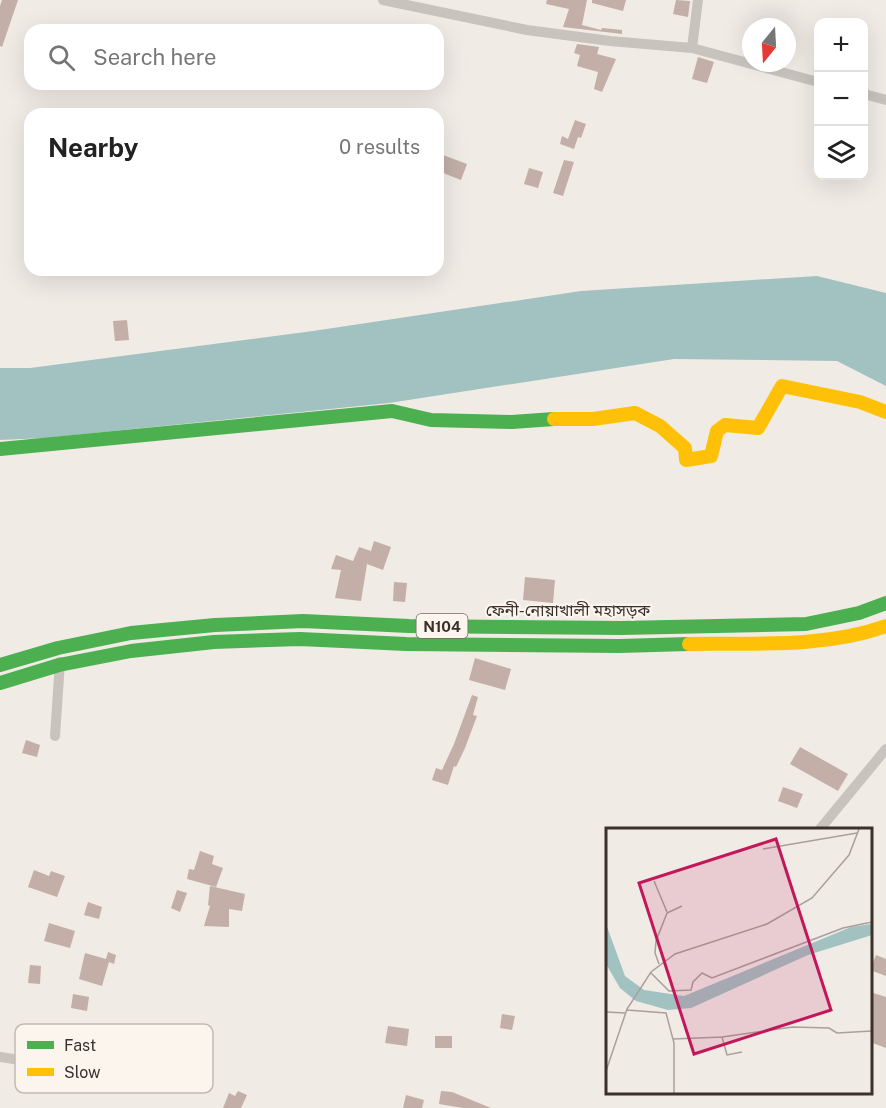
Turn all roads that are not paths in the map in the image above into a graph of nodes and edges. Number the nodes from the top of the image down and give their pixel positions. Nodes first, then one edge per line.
1 (383, 0) edge
2 (698, 0) edge
3 (693, 48) junction
4 (814, 81) edge
5 (868, 95) edge
6 (886, 100) edge
7 (886, 412) edge
8 (0, 449) edge
9 (886, 603) edge
10 (886, 626) edge
11 (67, 646) junction
12 (0, 665) edge
13 (59, 665) junction
14 (0, 683) edge
15 (55, 736) dead end
16 (886, 749) edge
17 (821, 828) edge
18 (0, 1057) edge
19 (15, 1059) edge

1 - 3 street
2 - 3 street
3 - 4 street
5 - 6 street
7 - 8 main road
9 - 11 main road, ফেনী-নোয়াখালী মহাসড়ক / N104
10 - 13 main road, N104
11 - 12 main road, ফেনী-নোয়াখালী মহাসড়ক / N104
11 - 13 street
13 - 14 main road, N104
13 - 15 street
16 - 17 street
18 - 19 street

